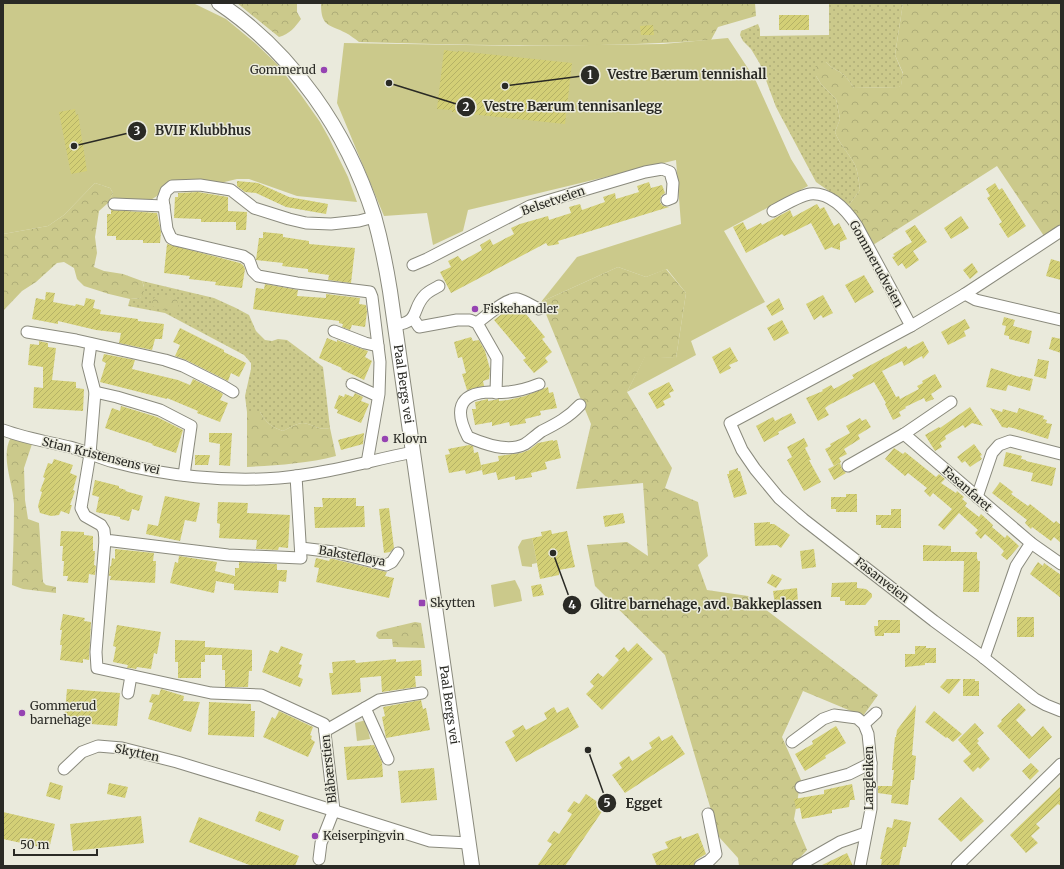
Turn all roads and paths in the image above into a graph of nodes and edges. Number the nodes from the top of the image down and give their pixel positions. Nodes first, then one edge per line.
1 (219, 3) edge
2 (667, 200) dead end
3 (114, 204) dead end
4 (164, 206) junction
5 (773, 210) dead end
6 (374, 217) junction
7 (1061, 231) edge
8 (413, 265) dead end
9 (439, 286) dead end
10 (965, 294) junction
11 (538, 309) dead end
12 (413, 318) junction
13 (1061, 320) edge
14 (476, 323) junction
15 (395, 325) junction
16 (911, 326) junction
17 (334, 331) dead end
18 (27, 332) dead end
19 (91, 344) junction
20 (378, 346) junction
21 (352, 384) dead end
22 (539, 384) dead end
23 (95, 392) junction
24 (233, 392) dead end
25 (496, 393) junction
26 (378, 396) junction
27 (951, 402) dead end
28 (580, 405) dead end
29 (3, 430) edge
30 (904, 434) junction
31 (413, 452) junction
32 (90, 454) junction
33 (1061, 454) edge
34 (367, 463) junction
35 (848, 466) dead end
36 (184, 475) junction
37 (296, 476) junction
38 (977, 497) junction
39 (104, 540) junction
40 (1031, 543) junction
41 (301, 553) junction
42 (398, 553) dead end
43 (1061, 564) edge
44 (984, 658) junction
45 (131, 676) junction
46 (128, 693) dead end
47 (422, 693) dead end
48 (365, 708) junction
49 (1061, 712) edge
50 (876, 713) dead end
51 (864, 724) junction
52 (324, 727) junction
53 (792, 742) dead end
54 (388, 758) dead end
55 (871, 763) junction
56 (1061, 764) edge
57 (64, 769) dead end
58 (801, 787) dead end
59 (334, 810) junction
60 (708, 814) dead end
61 (866, 833) junction
62 (469, 844) junction
63 (319, 859) dead end
64 (472, 866) edge
65 (700, 866) edge
66 (798, 866) edge
67 (860, 866) edge
68 (957, 866) edge

1 - 6 street, Paal Bergs vei
2 - 8 street, Belsetveien
3 - 4 street
4 - 6 street
4 - 20 street
5 - 16 street, Gommerudveien
6 - 15 street, Paal Bergs vei
7 - 10 street
9 - 12 street
10 - 13 street
10 - 16 street
11 - 14 street
12 - 14 street
12 - 15 street
14 - 25 street
15 - 31 street, Paal Bergs vei
16 - 44 street, Fasanveien
17 - 20 street
18 - 19 street
19 - 23 street
19 - 24 street
20 - 26 street
21 - 26 street
22 - 25 street
23 - 32 street
23 - 36 street
25 - 28 street
26 - 34 street
27 - 30 street
29 - 32 street, Stian Kristensens vei
30 - 35 street
30 - 38 street, Fasanfaret
31 - 34 street, Stian Kristensens vei
31 - 62 street, Paal Bergs vei
32 - 36 street, Stian Kristensens vei
32 - 39 street
33 - 38 street
34 - 37 street, Stian Kristensens vei
36 - 37 street, Stian Kristensens vei
37 - 41 street
38 - 40 street, Fasanfaret
39 - 41 street
39 - 45 street
40 - 43 street, Fasanfaret
40 - 44 street
41 - 42 street, Bakstefløya
44 - 49 street, Fasanveien
45 - 46 street
45 - 52 street
47 - 48 street
48 - 52 street
48 - 54 street
50 - 51 street
51 - 53 street
51 - 55 street, Langleiken
52 - 59 street, Blåbærstien
55 - 58 street
55 - 61 street, Langleiken
56 - 68 street
57 - 59 street, Skytten
59 - 62 street, Skytten
59 - 63 street, Blåbærstien
60 - 65 street
61 - 66 street
61 - 67 street, Langleiken
62 - 64 street, Paal Bergs vei

